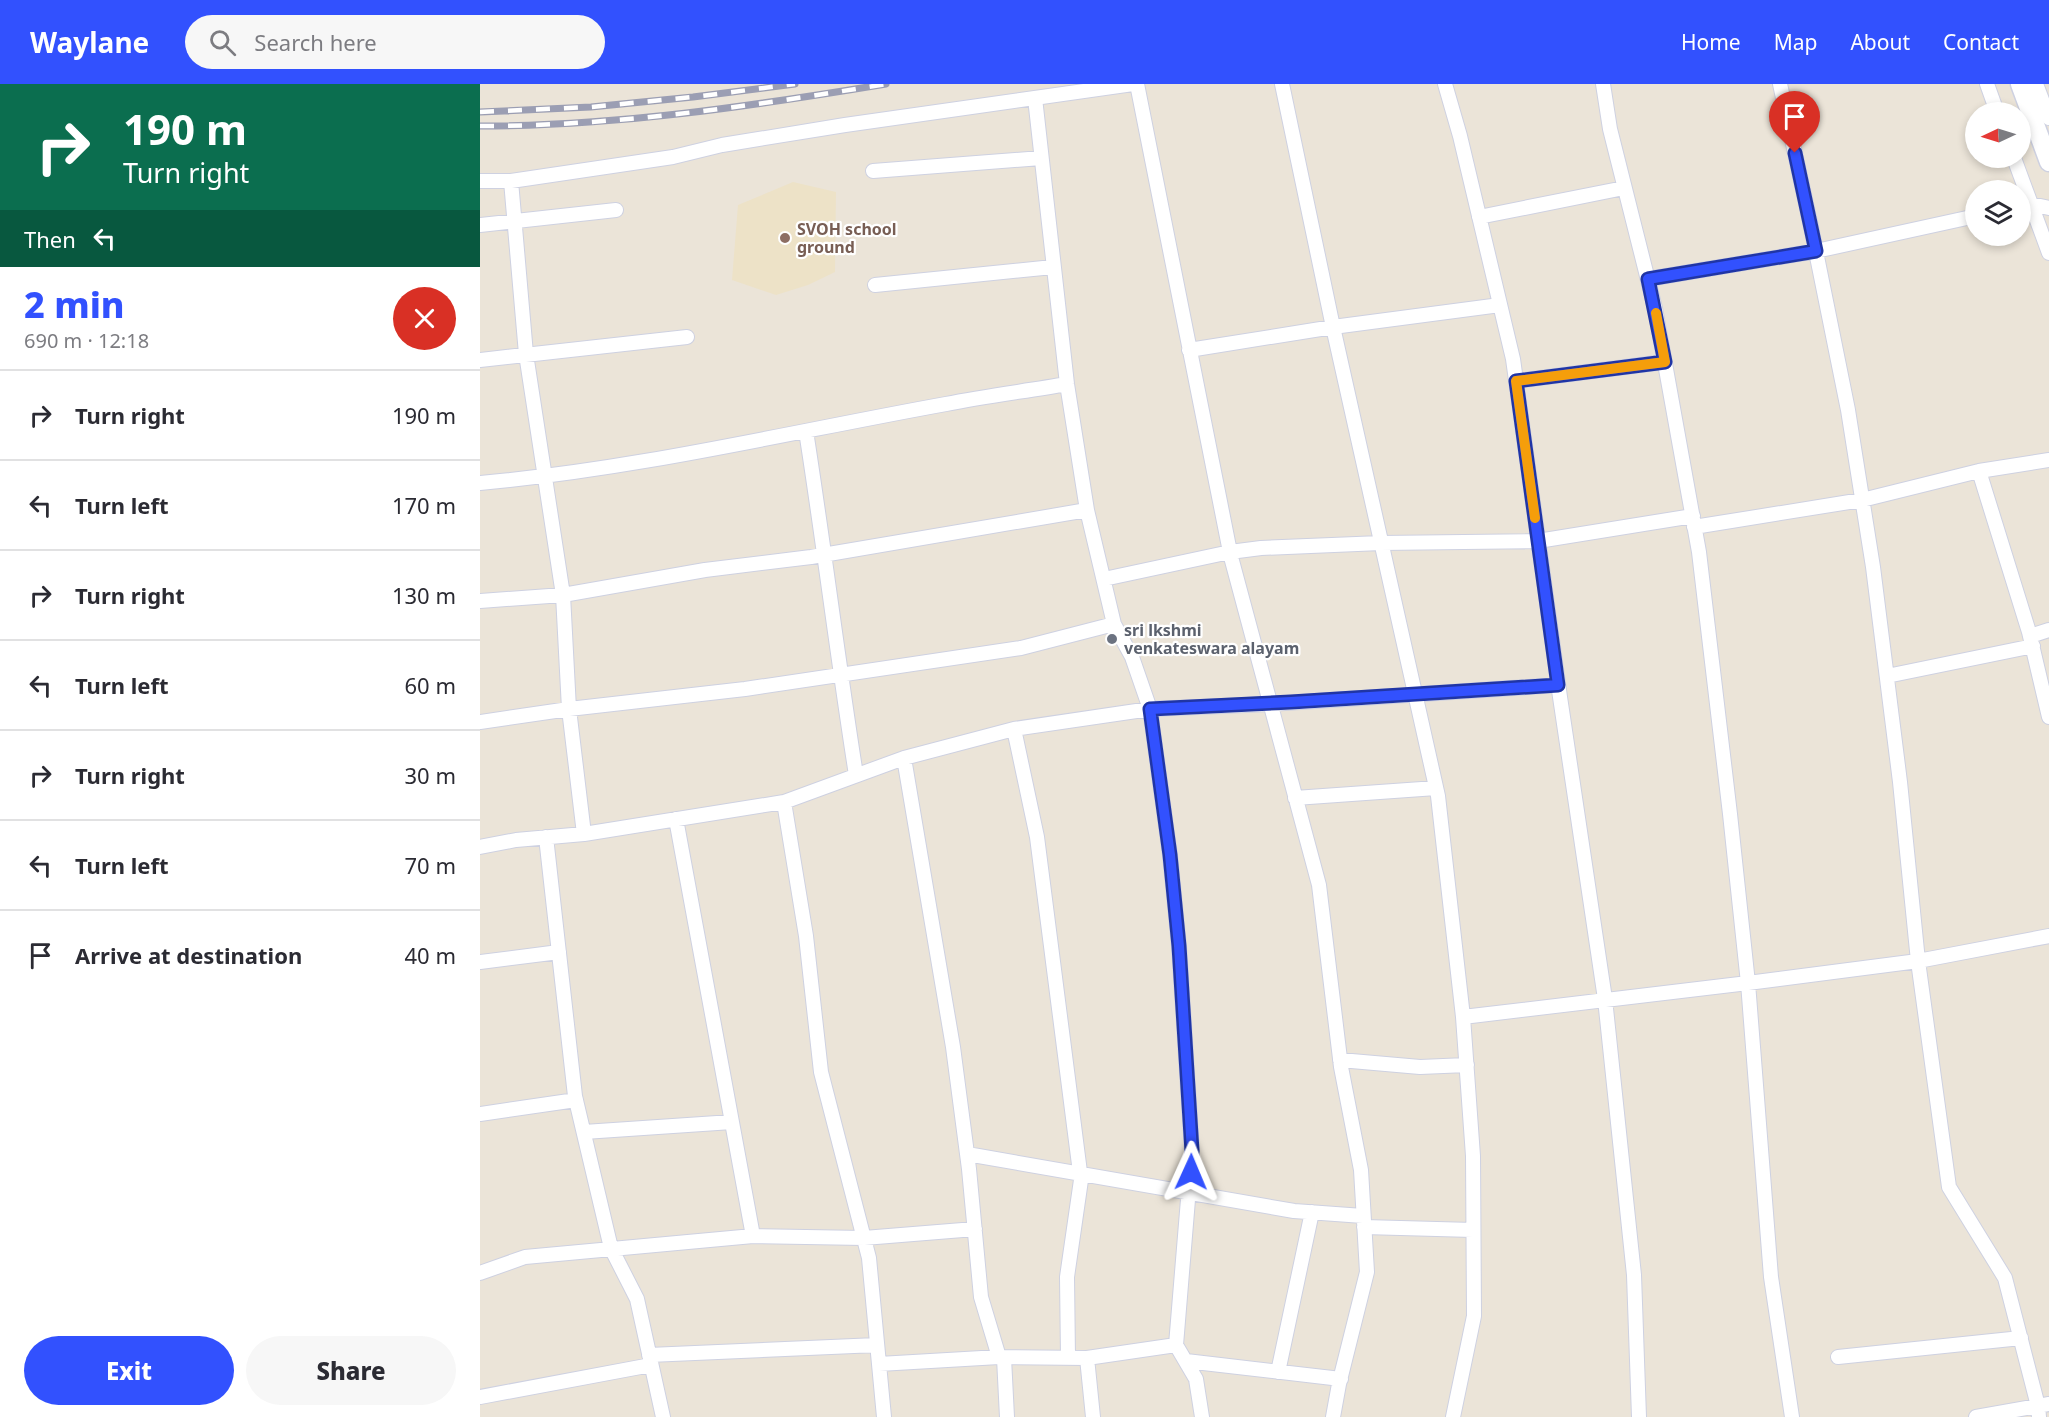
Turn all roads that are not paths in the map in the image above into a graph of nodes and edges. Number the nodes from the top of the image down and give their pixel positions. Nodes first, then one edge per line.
1 (1135, 84) edge
2 (1282, 84) edge
3 (1445, 84) edge
4 (1604, 84) edge
5 (1779, 84) edge
6 (1987, 84) edge
7 (2020, 84) edge
8 (2036, 84) edge
9 (1035, 98) junction
10 (1993, 102) edge
11 (2049, 118) edge
12 (1041, 158) junction
13 (2049, 162) edge
14 (873, 171) dead end
15 (510, 181) junction
16 (480, 182) edge
17 (1624, 188) junction
18 (2031, 206) edge
19 (2049, 208) edge
20 (616, 210) dead end
21 (2031, 215) edge
22 (1479, 217) junction
23 (1965, 218) edge
24 (514, 221) junction
25 (480, 225) edge
26 (1816, 251) junction
27 (2049, 253) edge
28 (1053, 267) junction
29 (1648, 279) junction
30 (875, 285) dead end
31 (1500, 305) junction
32 (1333, 327) junction
33 (687, 337) dead end
34 (1189, 350) junction
35 (526, 354) junction
36 (480, 360) edge
37 (1665, 362) junction
38 (1516, 381) junction
39 (1067, 384) junction
40 (806, 431) junction
41 (2049, 460) edge
42 (1979, 471) junction
43 (545, 477) junction
44 (480, 483) edge
45 (1862, 500) junction
46 (1087, 510) junction
47 (1694, 522) junction
48 (1538, 542) junction
49 (1381, 543) junction
50 (1230, 552) junction
51 (825, 555) junction
52 (1104, 579) junction
53 (563, 595) junction
54 (480, 601) edge
55 (1114, 624) junction
56 (2049, 630) edge
57 (2032, 641) junction
58 (840, 675) junction
59 (1887, 676) junction
60 (1558, 685) junction
61 (1415, 695) junction
62 (1270, 704) junction
63 (569, 709) junction
64 (1150, 709) junction
65 (2049, 717) edge
66 (480, 722) edge
67 (1014, 729) junction
68 (904, 758) junction
69 (856, 776) junction
70 (1436, 788) junction
71 (1295, 798) junction
72 (784, 802) junction
73 (676, 819) junction
74 (584, 834) junction
75 (546, 837) junction
76 (480, 847) edge
77 (2049, 936) edge
78 (559, 952) junction
79 (1918, 961) junction
80 (480, 963) edge
81 (1748, 983) junction
82 (1605, 999) junction
83 (1463, 1017) junction
84 (1340, 1060) junction
85 (1467, 1065) junction
86 (576, 1100) junction
87 (480, 1114) edge
88 (732, 1122) junction
89 (584, 1132) junction
90 (967, 1154) junction
91 (1081, 1175) junction
92 (1190, 1193) junction
93 (1312, 1212) junction
94 (1364, 1222) junction
95 (975, 1229) junction
96 (1473, 1230) junction
97 (753, 1236) junction
98 (864, 1238) junction
99 (611, 1248) junction
100 (480, 1273) edge
101 (2021, 1338) junction
102 (878, 1345) junction
103 (1176, 1345) junction
104 (1838, 1357) dead end
105 (1002, 1358) junction
106 (1068, 1358) junction
107 (1087, 1358) junction
108 (650, 1360) junction
109 (1186, 1361) junction
110 (879, 1364) junction
111 (1278, 1372) junction
112 (1341, 1379) junction
113 (480, 1397) edge
114 (2042, 1409) edge
115 (663, 1417) edge
116 (884, 1417) edge
117 (1007, 1417) edge
118 (1093, 1417) edge
119 (1202, 1417) edge
120 (1333, 1417) edge
121 (1453, 1417) edge
122 (1639, 1417) edge
123 (1791, 1417) edge
124 (1976, 1417) edge

1 - 9 street
1 - 34 street
2 - 32 street
3 - 22 street
4 - 17 street
5 - 26 street
6 - 10 street
7 - 13 street
8 - 11 street
9 - 12 street
9 - 15 street
12 - 14 street
12 - 28 street
15 - 16 street
15 - 24 street
17 - 22 street
17 - 29 street
18 - 19 street
20 - 24 street
21 - 27 street
22 - 31 street
23 - 26 street
24 - 25 street
24 - 35 street
26 - 29 street
26 - 45 street
28 - 30 street
28 - 39 street
29 - 37 street
31 - 32 street
31 - 38 street
32 - 34 street
32 - 49 street
33 - 35 street
34 - 50 street
35 - 36 street
35 - 43 street
37 - 38 street
37 - 47 street
38 - 48 street
39 - 40 street
39 - 46 street
40 - 43 street
40 - 51 street
41 - 42 street
42 - 45 street
42 - 57 street
43 - 44 street
43 - 53 street
45 - 47 street
45 - 59 street
46 - 51 street
46 - 52 street
47 - 48 street
47 - 81 street
48 - 49 street
48 - 60 street
49 - 50 street
49 - 61 street
50 - 52 street
50 - 62 street
51 - 53 street
51 - 58 street
52 - 55 street
53 - 54 street
53 - 63 street
55 - 58 street
55 - 64 street
56 - 57 street
57 - 59 street
57 - 65 street
58 - 63 street
58 - 69 street
59 - 79 street
60 - 61 street
60 - 82 street
61 - 62 street
61 - 70 street
62 - 64 street
62 - 71 street
63 - 66 street
63 - 74 street
64 - 67 street
64 - 92 street
67 - 68 street
67 - 91 street
68 - 69 street
68 - 90 street
69 - 72 street
70 - 71 street
70 - 83 street
71 - 84 street
72 - 73 street
72 - 98 street
73 - 74 street
73 - 88 street
74 - 75 street
75 - 76 street
75 - 78 street
77 - 79 street
78 - 80 street
78 - 86 street
79 - 81 street
79 - 101 street
81 - 82 street
81 - 123 street
82 - 83 street
82 - 122 street
83 - 85 street
84 - 85 street
84 - 94 street
85 - 96 street
86 - 87 street
86 - 89 street
88 - 89 street
88 - 97 street
89 - 99 street
90 - 91 street
90 - 95 street
91 - 92 street
91 - 106 street
92 - 93 street
92 - 103 street
93 - 94 street
93 - 111 street
94 - 96 street
94 - 112 street
95 - 98 street
95 - 105 street
96 - 121 street
97 - 98 street
97 - 99 street
98 - 102 street
99 - 100 street
99 - 108 street
101 - 104 street
101 - 114 street
102 - 108 street
102 - 110 street
103 - 107 street
103 - 109 street
105 - 106 street
105 - 110 street
105 - 117 street
106 - 107 street
107 - 118 street
108 - 113 street
108 - 115 street
109 - 111 street
109 - 119 street
110 - 116 street
111 - 112 street
112 - 120 street
114 - 124 street

